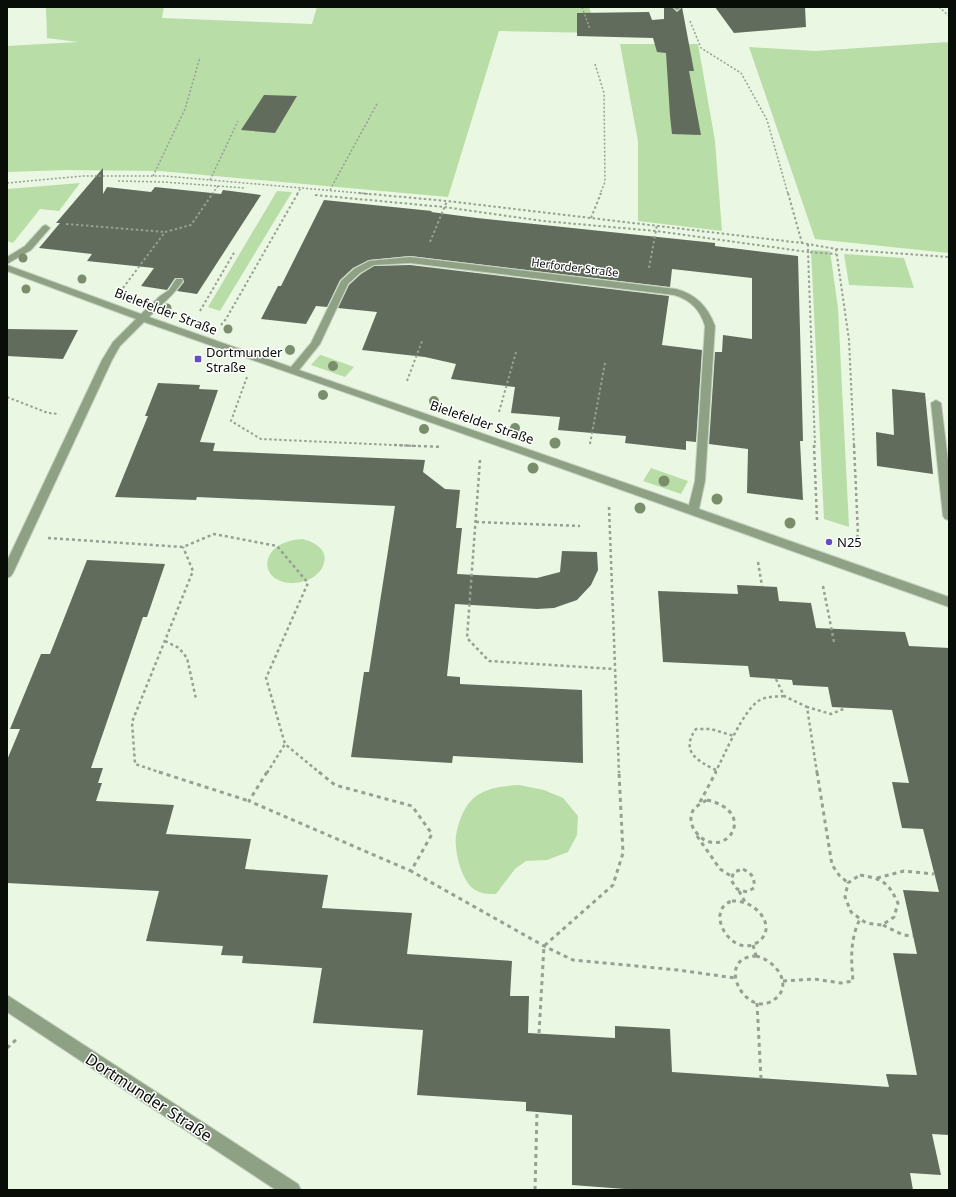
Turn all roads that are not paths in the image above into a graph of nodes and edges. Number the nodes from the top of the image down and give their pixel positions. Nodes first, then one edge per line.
1 (46, 228) road end
2 (7, 262) edge
3 (7, 268) edge
4 (179, 281) dead end
5 (145, 317) junction
6 (293, 371) junction
7 (936, 403) dead end
8 (693, 511) junction
9 (949, 516) edge
10 (7, 573) edge
11 (949, 602) edge
12 (7, 1003) edge
13 (292, 1190) edge

1 - 2 street
3 - 5 street, Bielefelder Straße
4 - 5 street
5 - 6 street, Bielefelder Straße
5 - 10 street
6 - 8 street, Bielefelder Straße
6 - 8 street, Herforder Straße
7 - 9 street
8 - 11 street, Bielefelder Straße
12 - 13 street, Dortmunder Straße

